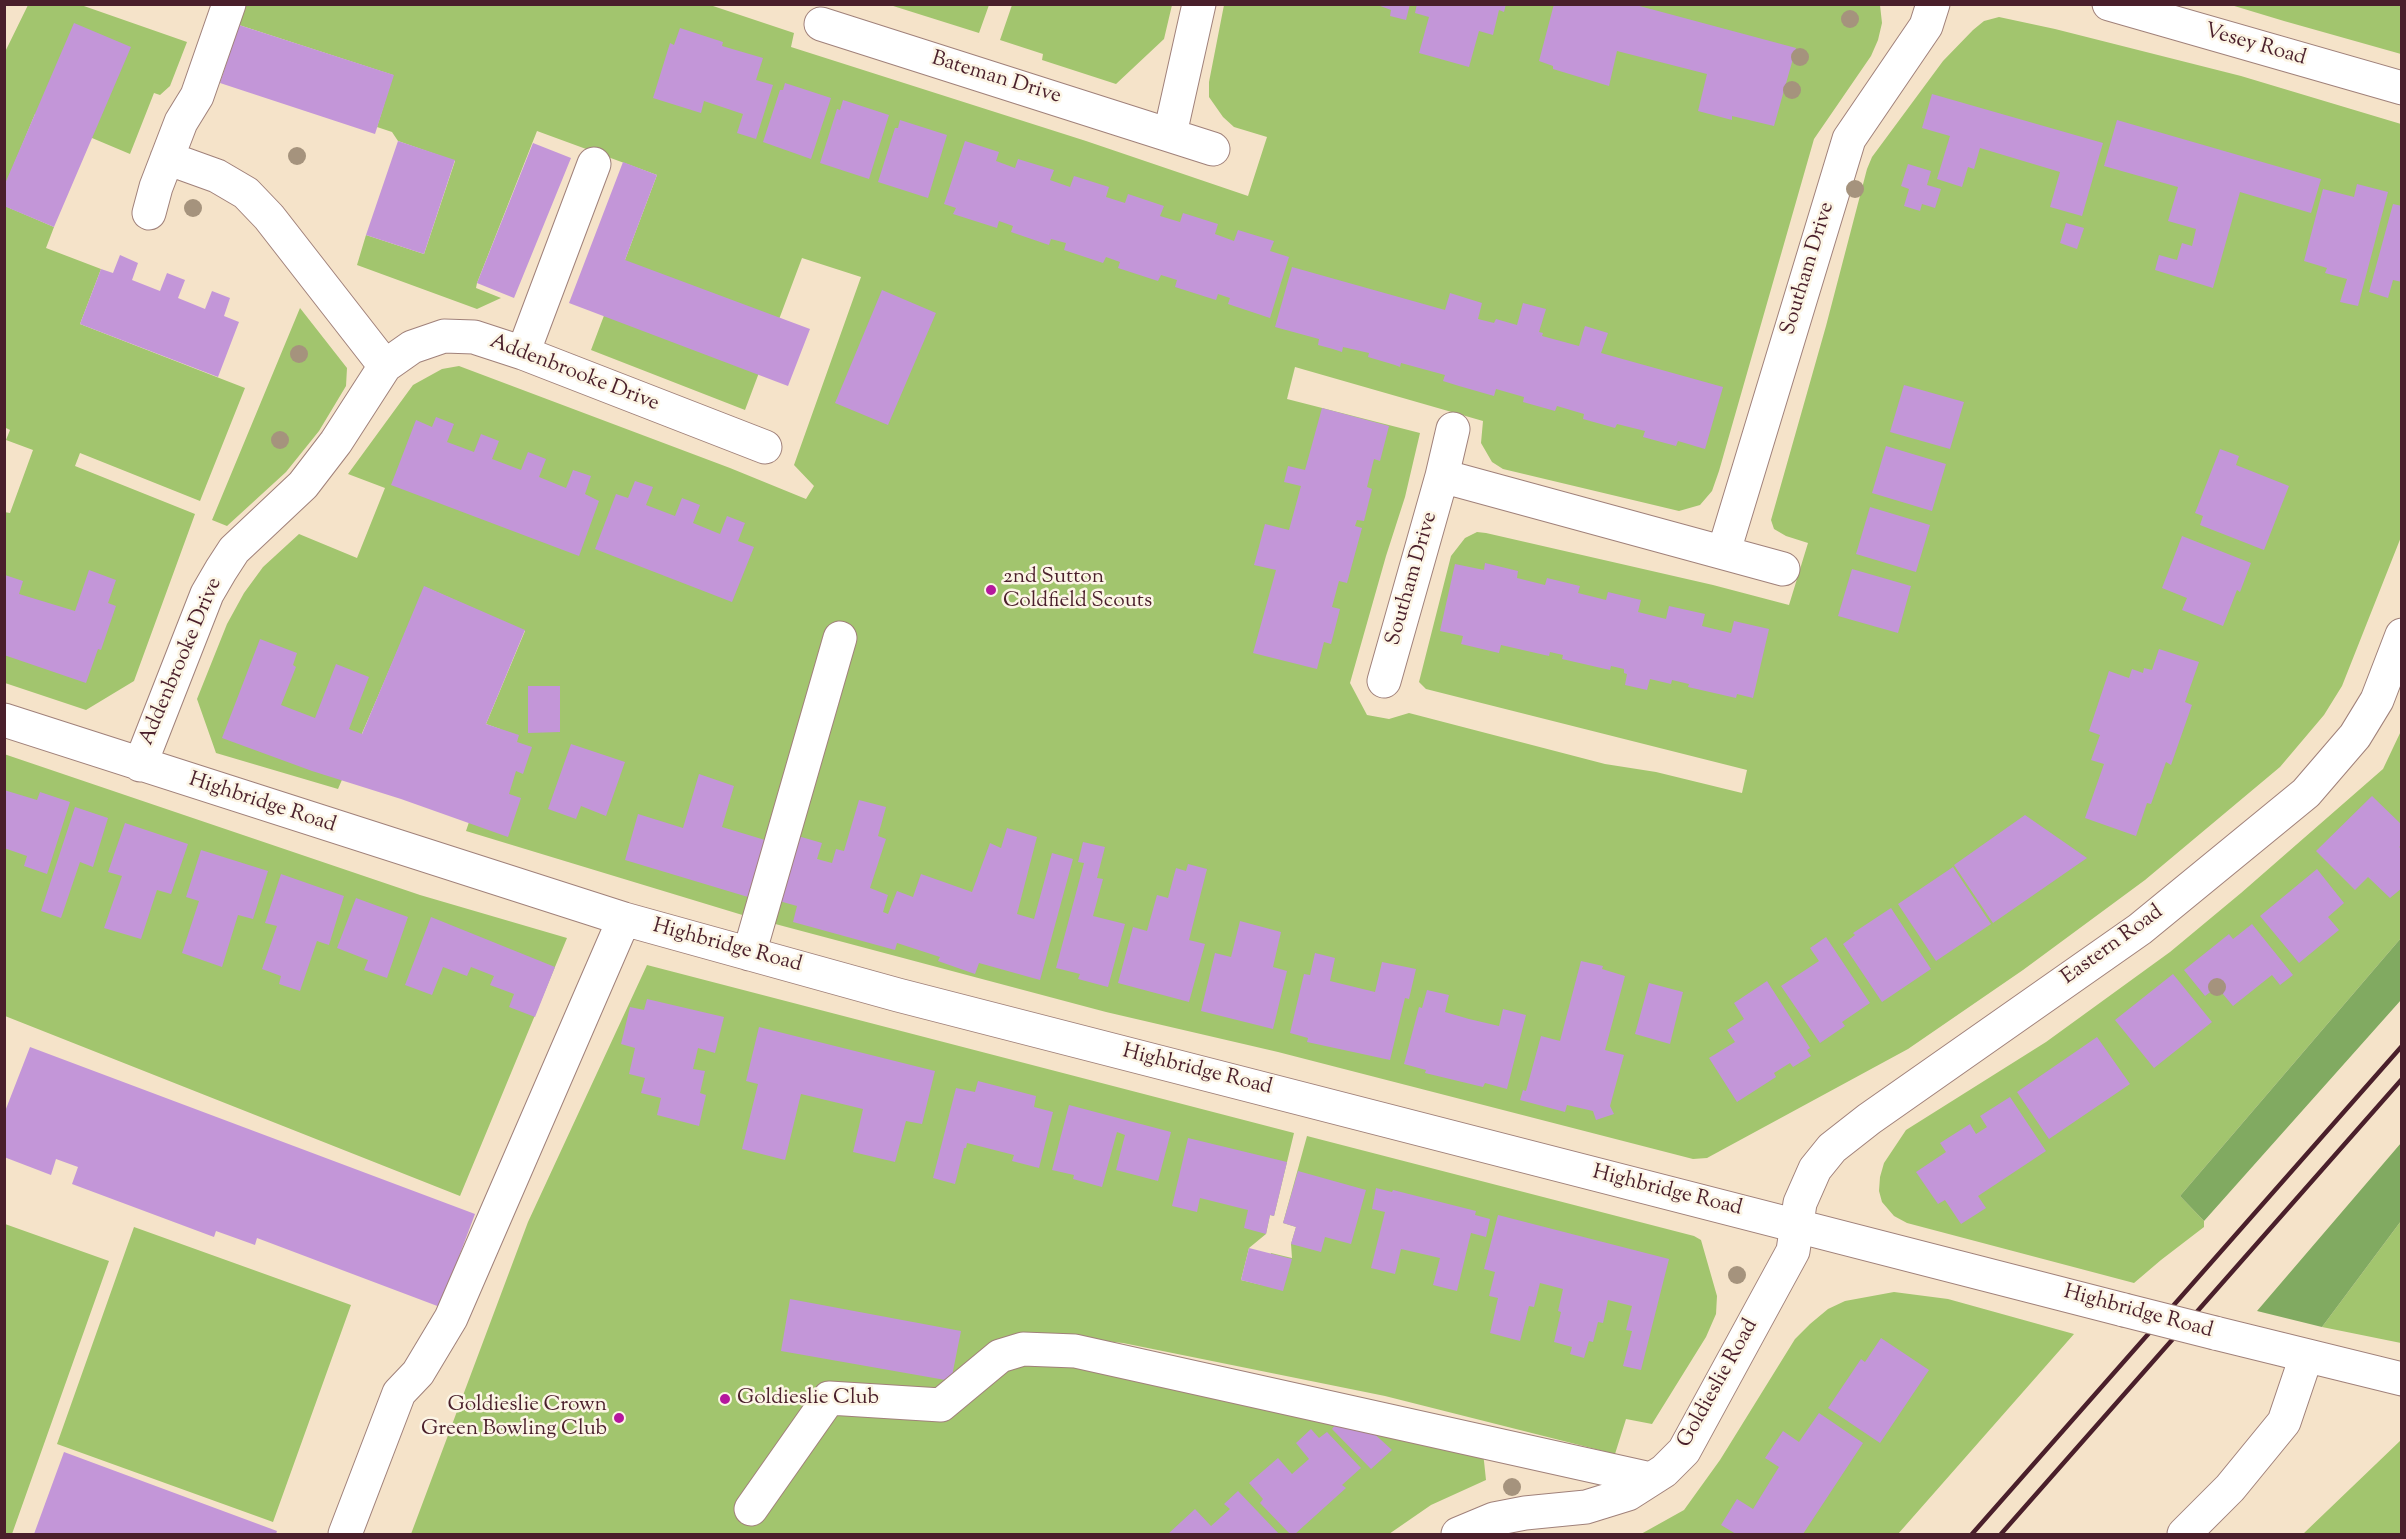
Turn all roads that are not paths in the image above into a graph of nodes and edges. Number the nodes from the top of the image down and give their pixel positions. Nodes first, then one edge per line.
1 (229, 4) edge
2 (1198, 4) edge
3 (1933, 4) edge
4 (2109, 4) edge
5 (821, 24) dead end
6 (2402, 88) edge
7 (1170, 134) junction
8 (1213, 149) dead end
9 (167, 158) junction
10 (594, 164) dead end
11 (149, 213) dead end
12 (524, 353) junction
13 (385, 366) junction
14 (1453, 429) dead end
15 (765, 447) dead end
16 (1442, 476) junction
17 (1724, 551) junction
18 (1783, 569) dead end
19 (2402, 635) edge
20 (840, 638) dead end
21 (1384, 681) dead end
22 (4, 720) edge
23 (140, 765) junction
24 (624, 919) junction
25 (749, 954) junction
26 (1797, 1225) junction
27 (2306, 1357) junction
28 (2402, 1379) edge
29 (1651, 1479) junction
30 (751, 1509) dead end
31 (345, 1534) edge
32 (1458, 1534) edge
33 (2184, 1534) edge

1 - 9 street
2 - 7 street
3 - 17 street, Southam Drive
4 - 6 street, Vesey Road
5 - 7 street, Bateman Drive
7 - 8 street, Bateman Drive
9 - 11 street
9 - 13 street
10 - 12 street
12 - 13 street, Addenbrooke Drive
12 - 15 street, Addenbrooke Drive
13 - 23 street, Addenbrooke Drive
14 - 16 street, Southam Drive
16 - 17 street
16 - 21 street, Southam Drive
17 - 18 street
19 - 26 street, Eastern Road
20 - 25 street
22 - 23 street, Highbridge Road
23 - 24 street, Highbridge Road
24 - 25 street, Highbridge Road
24 - 31 street
25 - 26 street, Highbridge Road
26 - 27 street, Highbridge Road, bridge
26 - 29 street, Goldieslie Road
27 - 28 street, Highbridge Road
27 - 33 street
29 - 30 street
29 - 32 street, Goldieslie Road

